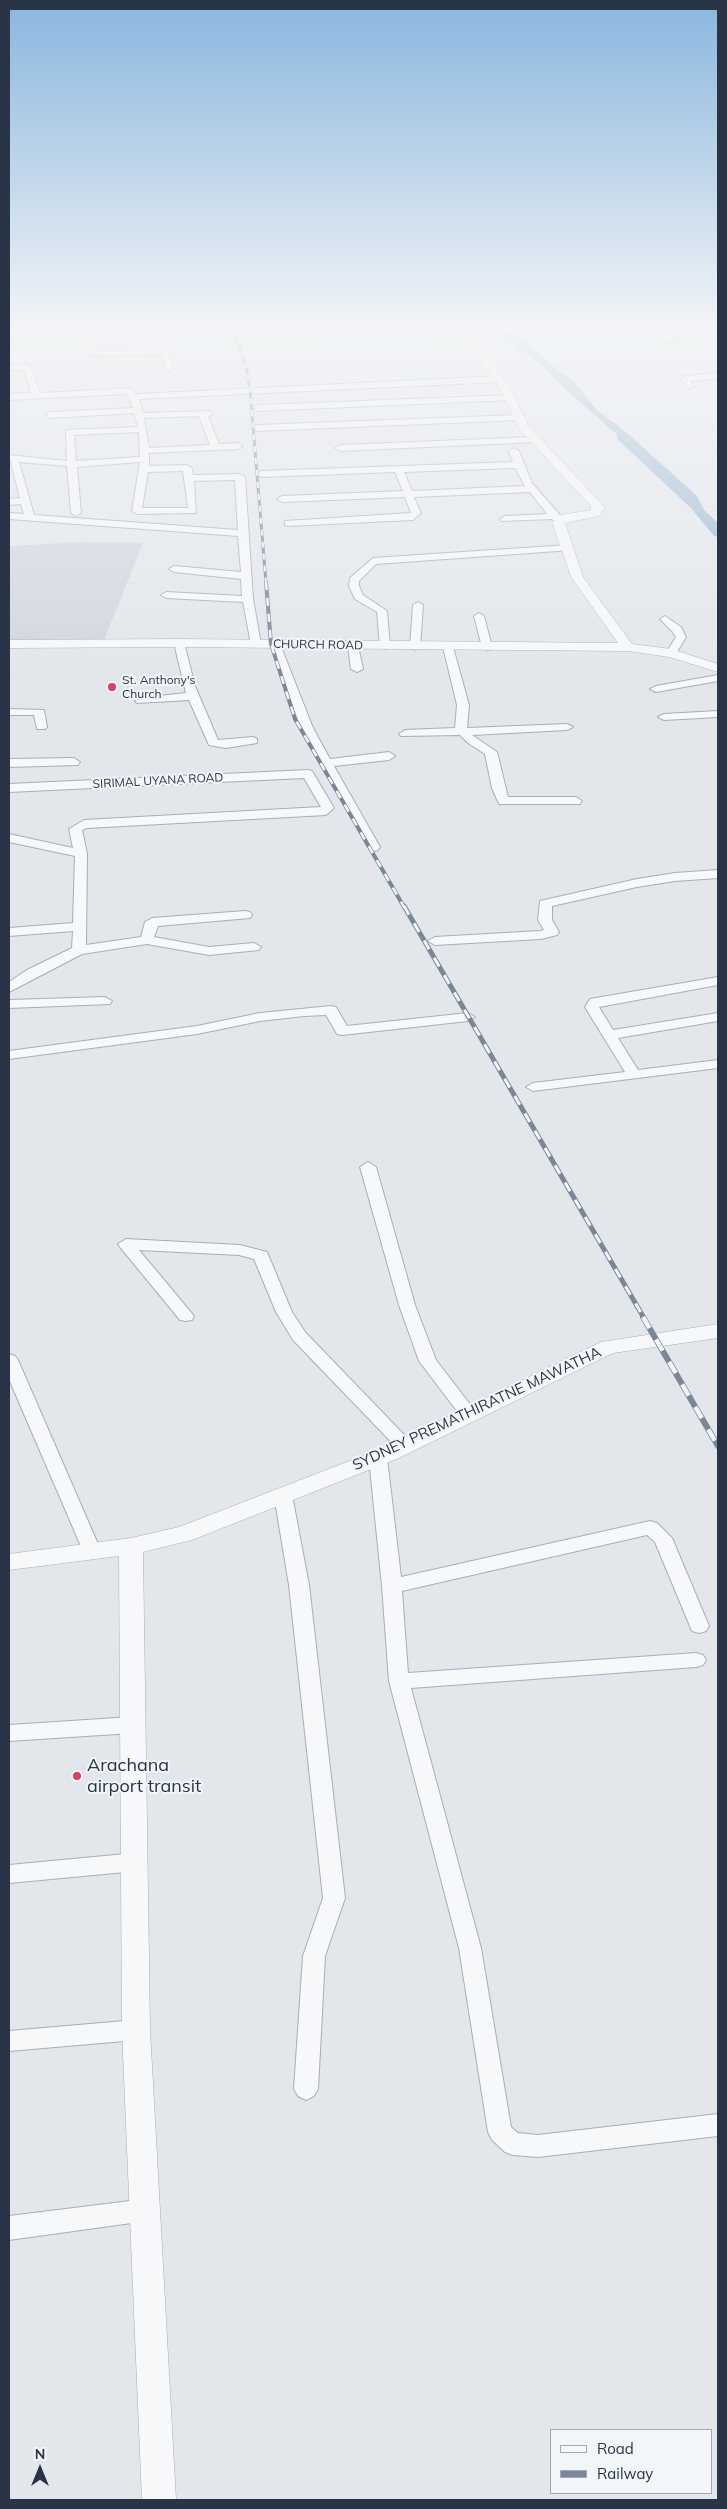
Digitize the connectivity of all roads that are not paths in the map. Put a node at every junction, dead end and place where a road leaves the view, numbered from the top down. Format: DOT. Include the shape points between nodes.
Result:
graph roads {
  1 [pos="71,446"];
  2 [pos="144,446"];
  3 [pos="236,446"];
  4 [pos="386,446"];
  5 [pos="540,446"];
  6 [pos="215,447"];
  7 [pos="340,448"];
  8 [pos="514,451"];
  9 [pos="11,458"];
  10 [pos="144,460"];
  11 [pos="74,464"];
  12 [pos="518,465"];
  13 [pos="215,468"];
  14 [pos="399,470"];
  15 [pos="188,473"];
  16 [pos="261,474"];
  17 [pos="532,489"];
  18 [pos="408,494"];
  19 [pos="26,501"];
  20 [pos="9,502"];
  21 [pos="282,503"];
  22 [pos="76,513"];
  23 [pos="9,516"];
  24 [pos="30,517"];
  25 [pos="557,518"];
  26 [pos="505,519"];
  27 [pos="243,533"];
  28 [pos="568,548"];
  29 [pos="373,561"];
  30 [pos="174,569"];
  31 [pos="247,576"];
  32 [pos="166,595"];
  33 [pos="359,597"];
  34 [pos="248,599"];
  35 [pos="418,605"];
  36 [pos="479,616"];
  37 [pos="666,619"];
  38 [pos="179,643"];
  39 [pos="9,644"];
  40 [pos="256,644"];
  41 [pos="275,644"];
  42 [pos="353,646"];
  43 [pos="385,646"];
  44 [pos="415,647"];
  45 [pos="486,647"];
  46 [pos="628,647"];
  47 [pos="448,648"];
  48 [pos="671,654"];
  49 [pos="718,668"];
  50 [pos="357,669"];
  51 [pos="718,678"];
  52 [pos="656,689"];
  53 [pos="194,696"];
  54 [pos="141,701"];
  55 [pos="9,712"];
  56 [pos="718,714"];
  57 [pos="664,717"];
  58 [pos="41,727"];
  59 [pos="567,727"];
  60 [pos="461,730"];
  61 [pos="405,734"];
  62 [pos="253,741"];
  63 [pos="389,756"];
  64 [pos="9,762"];
  65 [pos="74,762"];
  66 [pos="325,762"];
  67 [pos="308,774"];
  68 [pos="9,788"];
  69 [pos="576,801"];
  70 [pos="9,838"];
  71 [pos="374,847"];
  72 [pos="81,854"];
  73 [pos="718,874"];
  74 [pos="245,915"];
  75 [pos="78,927"];
  76 [pos="9,932"];
  77 [pos="147,940"];
  78 [pos="435,941"];
  79 [pos="254,947"];
  80 [pos="79,950"];
  81 [pos="718,981"];
  82 [pos="9,988"];
  83 [pos="106,1001"];
  84 [pos="9,1004"];
  85 [pos="468,1017"];
  86 [pos="718,1017"];
  87 [pos="609,1035"];
  88 [pos="9,1055"];
  89 [pos="718,1064"];
  90 [pos="634,1075"];
  91 [pos="533,1087"];
  92 [pos="368,1167"];
  93 [pos="186,1316"];
  94 [pos="718,1331"];
  95 [pos="9,1360"];
  96 [pos="469,1415"];
  97 [pos="405,1446"];
  98 [pos="378,1458"];
  99 [pos="283,1495"];
  100 [pos="131,1546"];
  101 [pos="92,1551"];
  102 [pos="9,1562"];
  103 [pos="392,1586"];
  104 [pos="699,1626"];
  105 [pos="696,1660"];
  106 [pos="398,1681"];
  107 [pos="132,1725"];
  108 [pos="9,1732"];
  109 [pos="136,1862"];
  110 [pos="9,1874"];
  111 [pos="136,2030"];
  112 [pos="9,2041"];
  113 [pos="306,2089"];
  114 [pos="718,2125"];
  115 [pos="146,2210"];
  116 [pos="9,2228"];
  117 [pos="158,2500"];
  1 -- 11 [label="street"];
  2 -- 10 [label="street"];
  3 -- 6 [label="street"];
  4 -- 7 [label="street"];
  5 -- 25 [label="street" via="598,508 595,513"];
  6 -- 10 [label="street"];
  8 -- 12 [label="street"];
  9 -- 11 [label="street"];
  9 -- 19 [label="street"];
  10 -- 11 [label="street"];
  10 -- 15 [label="street"];
  10 -- 15 [label="street" via="137,512 193,511"];
  11 -- 22 [label="street"];
  12 -- 14 [label="street"];
  12 -- 17 [label="street"];
  13 -- 15 [label="street"];
  14 -- 18 [label="street"];
  14 -- 21 [label="street"];
  15 -- 27 [label="street" via="240,477"];
  16 -- 21 [label="street"];
  17 -- 18 [label="street"];
  17 -- 25 [label="street"];
  18 -- 21 [label="street"];
  18 -- 21 [label="street" via="416,513 413,517"];
  19 -- 20 [label="street"];
  19 -- 24 [label="street"];
  23 -- 24 [label="street"];
  24 -- 27 [label="street"];
  25 -- 26 [label="street"];
  25 -- 28 [label="street"];
  27 -- 31 [label="street"];
  28 -- 29 [label="street"];
  28 -- 46 [label="street" via="577,578"];
  29 -- 33 [label="street" via="354,580"];
  30 -- 31 [label="street"];
  31 -- 34 [label="street"];
  32 -- 34 [label="street"];
  33 -- 43 [label="street" via="382,611"];
  34 -- 40 [label="street"];
  35 -- 44 [label="street"];
  36 -- 45 [label="street"];
  37 -- 48 [label="street" via="681,637"];
  38 -- 39 [label="street, CHURCH ROAD"];
  38 -- 40 [label="street, CHURCH ROAD"];
  38 -- 53 [label="street"];
  40 -- 41 [label="street, CHURCH ROAD"];
  41 -- 42 [label="street, CHURCH ROAD"];
  41 -- 66 [label="street" via="307,728"];
  42 -- 43 [label="street, CHURCH ROAD"];
  42 -- 50 [label="street"];
  43 -- 44 [label="street, CHURCH ROAD"];
  44 -- 47 [label="street, CHURCH ROAD"];
  45 -- 46 [label="street, CHURCH ROAD"];
  45 -- 47 [label="street, CHURCH ROAD"];
  46 -- 48 [label="street, CHURCH ROAD"];
  47 -- 60 [label="street" via="461,694"];
  48 -- 49 [label="street, CHURCH ROAD"];
  51 -- 52 [label="street"];
  53 -- 54 [label="street"];
  53 -- 62 [label="street" via="214,743"];
  55 -- 58 [label="street" via="40,712"];
  56 -- 57 [label="street"];
  59 -- 60 [label="street"];
  60 -- 61 [label="street"];
  60 -- 69 [label="street" via="491,752 503,802"];
  63 -- 66 [label="street"];
  64 -- 65 [label="street"];
  66 -- 71 [label="street"];
  67 -- 68 [label="street, SIRIMAL UYANA ROAD"];
  67 -- 72 [label="street" via="327,803 328,810 84,824 75,829"];
  70 -- 72 [label="street"];
  72 -- 75 [label="street"];
  73 -- 78 [label="street" via="637,883 545,904 545,920 552,932 546,934"];
  74 -- 77 [label="street" via="152,922"];
  75 -- 76 [label="street"];
  75 -- 80 [label="street"];
  77 -- 79 [label="street" via="209,951"];
  77 -- 80 [label="street"];
  80 -- 82 [label="street"];
  81 -- 87 [label="street" via="594,1002 592,1006"];
  83 -- 84 [label="street"];
  85 -- 88 [label="street" via="342,1031 331,1010 304,1012"];
  86 -- 87 [label="street"];
  87 -- 90 [label="street"];
  89 -- 90 [label="street"];
  90 -- 91 [label="street"];
  92 -- 96 [label="street" via="407,1305 428,1360"];
  93 -- 97 [label="street" via="126,1244 240,1250 261,1256 284,1312 299,1336"];
  94 -- 96 [label="street, SYDNEY PREMATHIRATNE MAWATHA" via="608,1347"];
  95 -- 101 [label="street"];
  96 -- 97 [label="street, SYDNEY PREMATHIRATNE MAWATHA"];
  97 -- 98 [label="street, SYDNEY PREMATHIRATNE MAWATHA"];
  98 -- 99 [label="street, SYDNEY PREMATHIRATNE MAWATHA"];
  98 -- 103 [label="street"];
  99 -- 100 [label="street, SYDNEY PREMATHIRATNE MAWATHA" via="184,1534"];
  99 -- 113 [label="street" via="299,1585 334,1898 314,1956"];
  100 -- 101 [label="street, SYDNEY PREMATHIRATNE MAWATHA"];
  100 -- 107 [label="street"];
  101 -- 102 [label="street, SYDNEY PREMATHIRATNE MAWATHA"];
  103 -- 104 [label="street" via="650,1528 663,1538"];
  103 -- 106 [label="street"];
  105 -- 106 [label="street"];
  106 -- 114 [label="street" via="470,1948 500,2132 513,2144 538,2146"];
  107 -- 108 [label="street"];
  107 -- 109 [label="street"];
  109 -- 110 [label="street"];
  109 -- 111 [label="street"];
  111 -- 112 [label="street"];
  111 -- 115 [label="street"];
  115 -- 116 [label="street"];
  115 -- 117 [label="street"];
}
